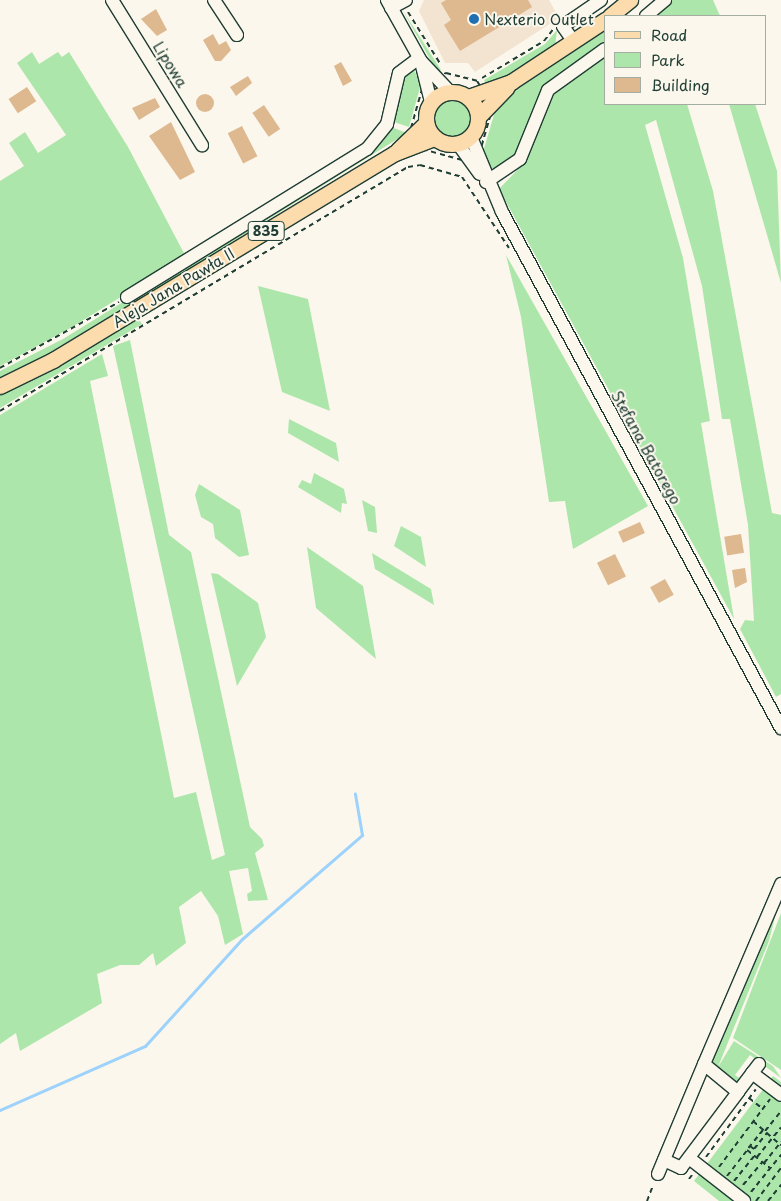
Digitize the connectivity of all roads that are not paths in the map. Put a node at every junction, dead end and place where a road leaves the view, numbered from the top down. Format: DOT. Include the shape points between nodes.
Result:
graph roads {
  1 [pos="112,0"];
  2 [pos="214,0"];
  3 [pos="601,0"];
  4 [pos="630,0"];
  5 [pos="665,0"];
  6 [pos="396,3"];
  7 [pos="611,15"];
  8 [pos="647,15"];
  9 [pos="604,21"];
  10 [pos="237,35"];
  11 [pos="574,42"];
  12 [pos="604,50"];
  13 [pos="420,59"];
  14 [pos="512,82"];
  15 [pos="450,92"];
  16 [pos="468,97"];
  17 [pos="430,103"];
  18 [pos="478,116"];
  19 [pos="426,123"];
  20 [pos="434,138"];
  21 [pos="464,140"];
  22 [pos="202,145"];
  23 [pos="395,153"];
  24 [pos="486,182"];
  25 [pos="127,297"];
  26 [pos="0,386"];
  27 [pos="781,728"];
  28 [pos="781,884"];
  29 [pos="704,1064"];
  30 [pos="742,1093"];
  31 [pos="778,1093"];
  32 [pos="689,1158"];
  33 [pos="664,1160"];
  34 [pos="658,1174"];
  35 [pos="735,1194"];
  1 -- 22 [label="street, Lipowa"];
  2 -- 10 [label="street"];
  3 -- 11 [label="street" via="563,26"];
  4 -- 7 [label="main road"];
  5 -- 8 [label="street"];
  6 -- 13 [label="street"];
  9 -- 11 [label="main road"];
  11 -- 14 [label="main road"];
  12 -- 24 [label="street" via="548,90 520,159"];
  13 -- 15 [label="street"];
  13 -- 17 [label="street"];
  13 -- 25 [label="street" via="399,74 386,126 367,148"];
  14 -- 16 [label="main road"];
  14 -- 18 [label="main road"];
  15 -- 16 [label="main road"];
  15 -- 17 [label="main road"];
  16 -- 18 [label="main road"];
  17 -- 19 [label="main road"];
  18 -- 21 [label="main road"];
  19 -- 20 [label="main road"];
  19 -- 23 [label="main road, Aleja Jana Pawła II / 835"];
  20 -- 21 [label="main road"];
  20 -- 23 [label="main road, Aleja Jana Pawła II / 835"];
  21 -- 24 [label="street, Stefana Batorego"];
  23 -- 26 [label="main road, Aleja Jana Pawła II / 835" via="53,360"];
  24 -- 27 [label="street, Stefana Batorego"];
  28 -- 29 [label="street"];
  29 -- 30 [label="street"];
  29 -- 33 [label="street"];
  30 -- 31 [label="street" via="758,1073"];
  30 -- 32 [label="street"];
  32 -- 33 [label="street" via="681,1168"];
  32 -- 35 [label="street"];
  33 -- 34 [label="street"];
}
